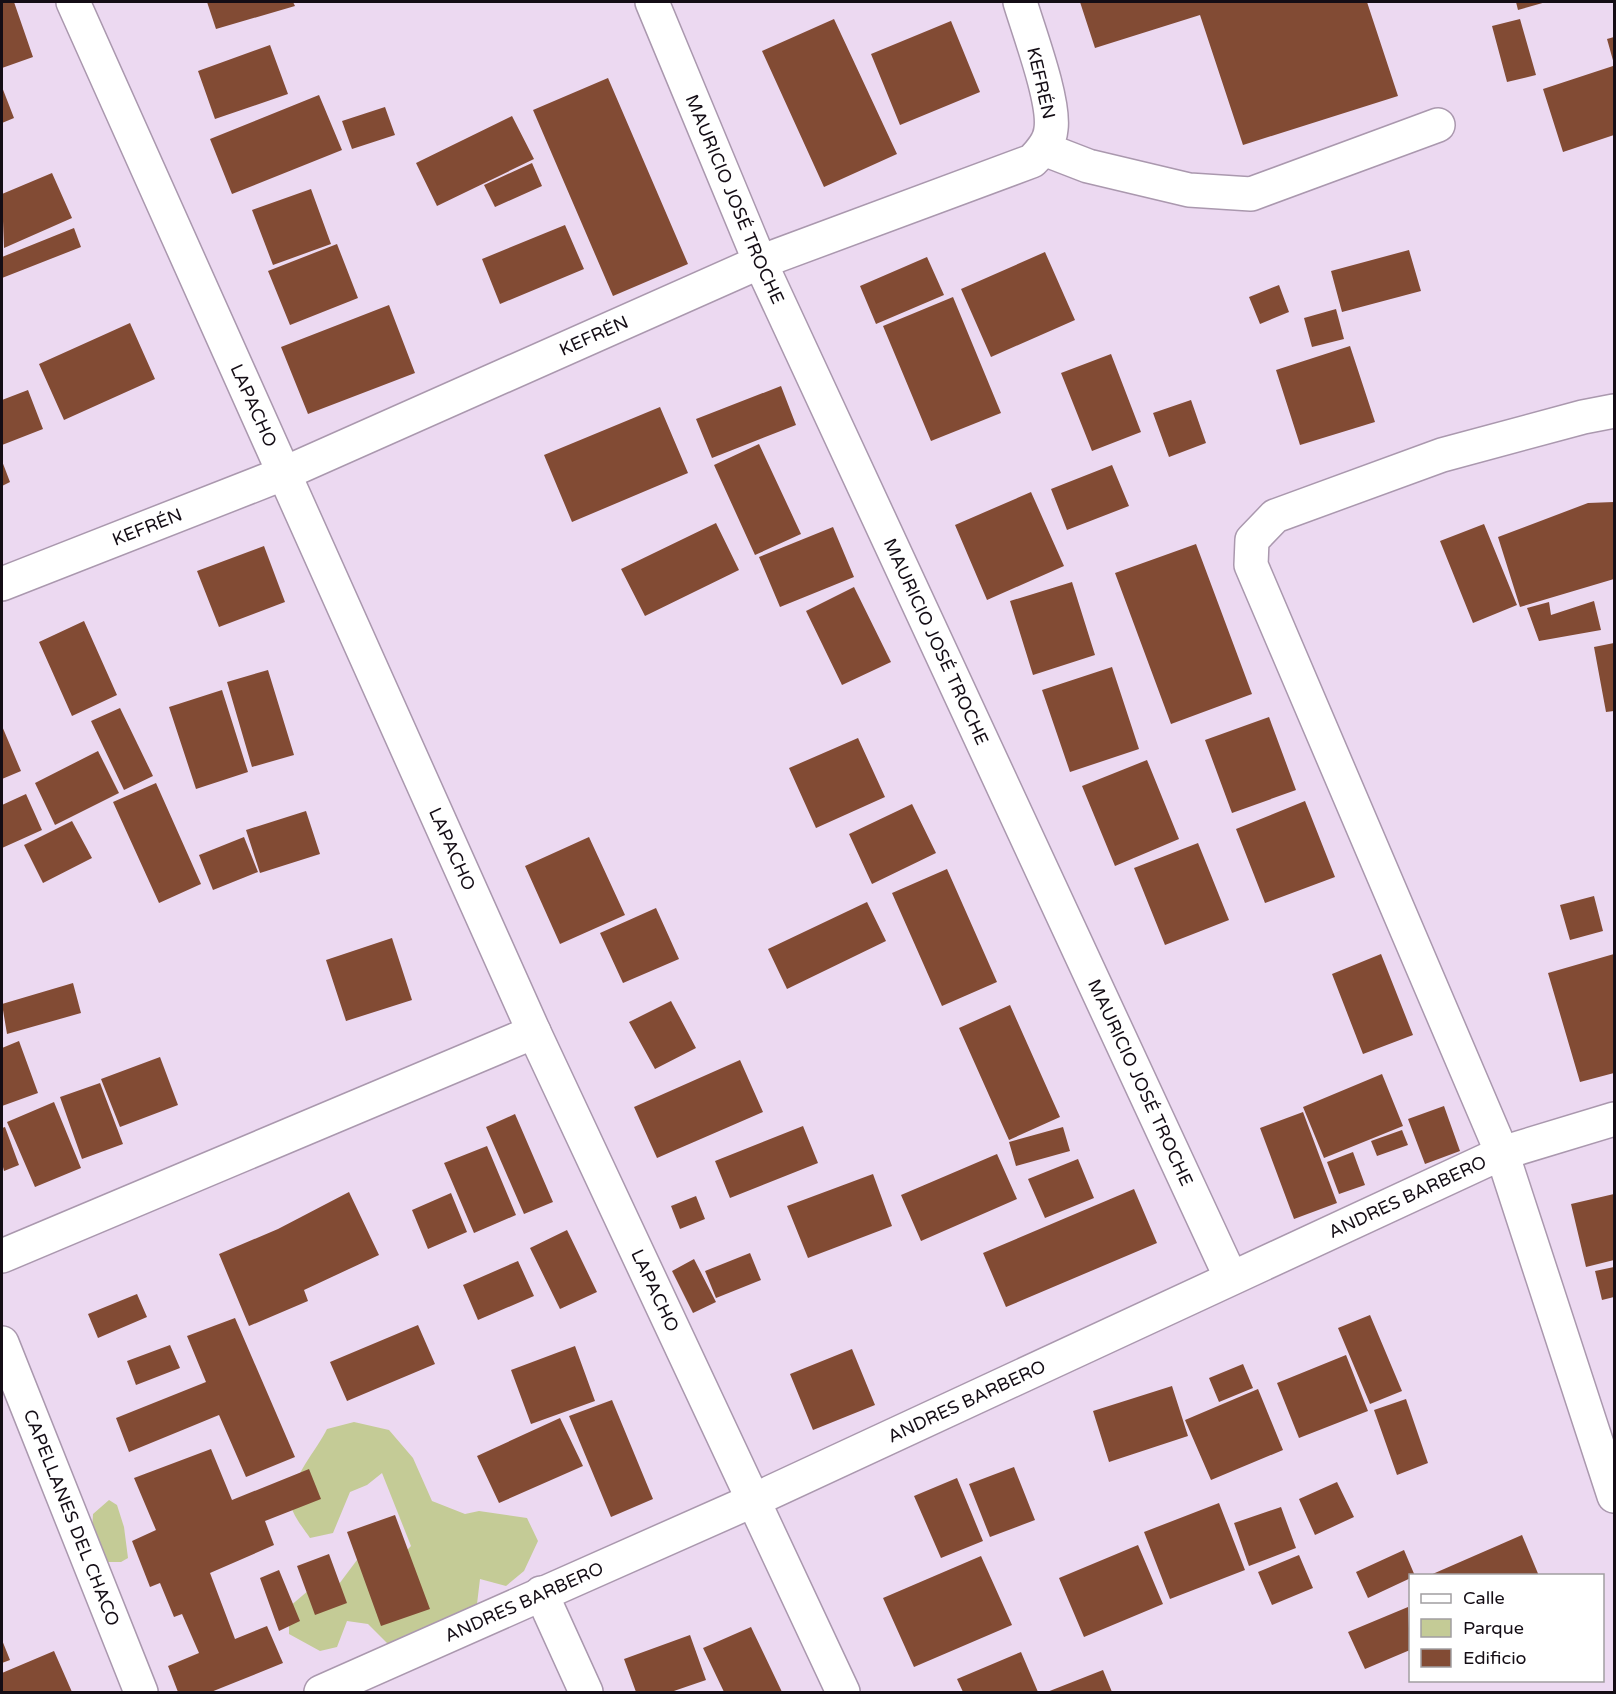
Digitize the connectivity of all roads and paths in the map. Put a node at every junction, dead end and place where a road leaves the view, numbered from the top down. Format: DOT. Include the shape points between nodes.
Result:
graph roads {
  1 [pos="73,2"];
  2 [pos="652,2"];
  3 [pos="1020,2"];
  4 [pos="1438,125"];
  5 [pos="1044,149"];
  6 [pos="760,262"];
  7 [pos="1614,411"];
  8 [pos="285,473"];
  9 [pos="2,584"];
  10 [pos="534,1032"];
  11 [pos="1614,1119"];
  12 [pos="1502,1153"];
  13 [pos="2,1256"];
  14 [pos="1231,1278"];
  15 [pos="2,1343"];
  16 [pos="1614,1496"];
  17 [pos="754,1500"];
  18 [pos="541,1593"];
  19 [pos="141,1692"];
  20 [pos="321,1692"];
  21 [pos="586,1692"];
  22 [pos="843,1692"];
  1 -- 8 [label="street, LAPACHO"];
  2 -- 6 [label="street, MAURICIO JOSÉ TROCHE"];
  3 -- 5 [label="street, KEFRÉN" via="1049,102 1052,130"];
  4 -- 5 [label="street" via="1251,194 1189,190 1088,166"];
  5 -- 6 [label="street, KEFRÉN" via="1032,160"];
  6 -- 8 [label="street, KEFRÉN"];
  6 -- 14 [label="street, MAURICIO JOSÉ TROCHE"];
  7 -- 12 [label="street" via="1442,455 1275,516 1252,540 1251,566"];
  8 -- 9 [label="street, KEFRÉN"];
  8 -- 10 [label="street, LAPACHO"];
  10 -- 13 [label="street"];
  10 -- 17 [label="street, LAPACHO"];
  11 -- 12 [label="street, ANDRES BARBERO"];
  12 -- 14 [label="street, ANDRES BARBERO"];
  12 -- 16 [label="street"];
  14 -- 17 [label="street, ANDRES BARBERO"];
  15 -- 19 [label="street, CAPELLANES DEL CHACO"];
  17 -- 18 [label="street, ANDRES BARBERO"];
  17 -- 22 [label="street, LAPACHO"];
  18 -- 20 [label="street, ANDRES BARBERO"];
  18 -- 21 [label="street"];
}
